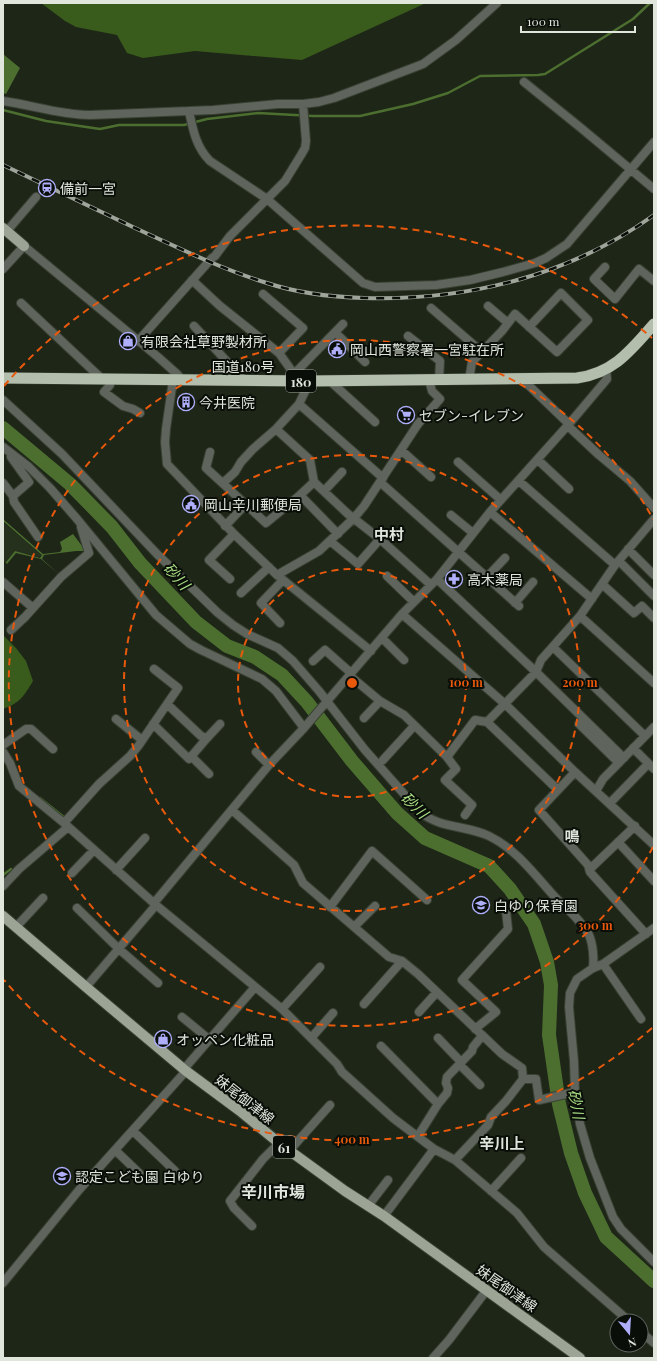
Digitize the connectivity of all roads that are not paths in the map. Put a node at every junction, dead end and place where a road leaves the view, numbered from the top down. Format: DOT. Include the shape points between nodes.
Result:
graph roads {
  1 [pos="496,3"];
  2 [pos="524,82"];
  3 [pos="3,101"];
  4 [pos="304,104"];
  5 [pos="188,111"];
  6 [pos="654,142"];
  7 [pos="631,170"];
  8 [pos="654,189"];
  9 [pos="36,197"];
  10 [pos="267,199"];
  11 [pos="5,230"];
  12 [pos="24,246"];
  13 [pos="605,267"];
  14 [pos="3,269"];
  15 [pos="192,280"];
  16 [pos="654,281"];
  17 [pos="263,294"];
  18 [pos="21,303"];
  19 [pos="488,306"];
  20 [pos="431,308"];
  21 [pos="508,323"];
  22 [pos="343,324"];
  23 [pos="654,324"];
  24 [pos="194,326"];
  25 [pos="530,327"];
  26 [pos="335,332"];
  27 [pos="408,336"];
  28 [pos="139,340"];
  29 [pos="482,352"];
  30 [pos="279,353"];
  31 [pos="365,362"];
  32 [pos="606,370"];
  33 [pos="294,377"];
  34 [pos="3,378"];
  35 [pos="106,379"];
  36 [pos="522,379"];
  37 [pos="177,380"];
  38 [pos="434,380"];
  39 [pos="469,380"];
  40 [pos="245,381"];
  41 [pos="310,381"];
  42 [pos="330,381"];
  43 [pos="3,400"];
  44 [pos="299,404"];
  45 [pos="140,413"];
  46 [pos="376,422"];
  47 [pos="569,425"];
  48 [pos="276,429"];
  49 [pos="5,448"];
  50 [pos="401,450"];
  51 [pos="210,452"];
  52 [pos="538,460"];
  53 [pos="458,462"];
  54 [pos="342,472"];
  55 [pos="431,477"];
  56 [pos="381,480"];
  57 [pos="519,481"];
  58 [pos="314,482"];
  59 [pos="3,483"];
  60 [pos="223,483"];
  61 [pos="569,488"];
  62 [pos="324,491"];
  63 [pos="300,495"];
  64 [pos="13,496"];
  65 [pos="500,500"];
  66 [pos="246,504"];
  67 [pos="654,508"];
  68 [pos="490,512"];
  69 [pos="451,515"];
  70 [pos="354,518"];
  71 [pos="654,519"];
  72 [pos="80,522"];
  73 [pos="225,526"];
  74 [pos="473,533"];
  75 [pos="234,534"];
  76 [pos="338,534"];
  77 [pos="38,537"];
  78 [pos="380,539"];
  79 [pos="330,541"];
  80 [pos="628,549"];
  81 [pos="458,553"];
  82 [pos="505,558"];
  83 [pos="617,563"];
  84 [pos="269,567"];
  85 [pos="654,574"];
  86 [pos="387,576"];
  87 [pos="280,577"];
  88 [pos="486,578"];
  89 [pos="230,579"];
  90 [pos="3,582"];
  91 [pos="434,582"];
  92 [pos="533,582"];
  93 [pos="602,584"];
  94 [pos="241,593"];
  95 [pos="654,596"];
  96 [pos="592,599"];
  97 [pos="414,602"];
  98 [pos="33,608"];
  99 [pos="402,614"];
  100 [pos="580,616"];
  101 [pos="654,618"];
  102 [pos="280,623"];
  103 [pos="11,630"];
  104 [pos="382,638"];
  105 [pos="553,647"];
  106 [pos="371,651"];
  107 [pos="404,660"];
  108 [pos="313,661"];
  109 [pos="154,669"];
  110 [pos="536,672"];
  111 [pos="350,674"];
  112 [pos="654,683"];
  113 [pos="380,701"];
  114 [pos="325,702"];
  115 [pos="167,704"];
  116 [pos="505,704"];
  117 [pos="364,718"];
  118 [pos="116,719"];
  119 [pos="487,722"];
  120 [pos="153,724"];
  121 [pos="220,724"];
  122 [pos="579,724"];
  123 [pos="305,726"];
  124 [pos="414,726"];
  125 [pos="654,727"];
  126 [pos="645,736"];
  127 [pos="207,738"];
  128 [pos="142,740"];
  129 [pos="3,745"];
  130 [pos="632,748"];
  131 [pos="53,749"];
  132 [pos="256,752"];
  133 [pos="191,756"];
  134 [pos="4,757"];
  135 [pos="447,757"];
  136 [pos="383,760"];
  137 [pos="621,760"];
  138 [pos="269,765"];
  139 [pos="651,767"];
  140 [pos="575,772"];
  141 [pos="209,774"];
  142 [pos="558,790"];
  143 [pos="596,791"];
  144 [pos="610,803"];
  145 [pos="232,810"];
  146 [pos="466,816"];
  147 [pos="66,825"];
  148 [pos="635,826"];
  149 [pos="145,838"];
  150 [pos="618,842"];
  151 [pos="654,845"];
  152 [pos="94,850"];
  153 [pos="590,869"];
  154 [pos="116,870"];
  155 [pos="72,873"];
  156 [pos="654,881"];
  157 [pos="3,886"];
  158 [pos="43,898"];
  159 [pos="427,900"];
  160 [pos="155,904"];
  161 [pos="375,906"];
  162 [pos="330,907"];
  163 [pos="78,908"];
  164 [pos="506,911"];
  165 [pos="3,916"];
  166 [pos="16,927"];
  167 [pos="354,927"];
  168 [pos="654,928"];
  169 [pos="646,934"];
  170 [pos="119,949"];
  171 [pos="402,961"];
  172 [pos="603,964"];
  173 [pos="320,967"];
  174 [pos="593,968"];
  175 [pos="158,983"];
  176 [pos="86,987"];
  177 [pos="255,987"];
  178 [pos="437,992"];
  179 [pos="364,1004"];
  180 [pos="282,1009"];
  181 [pos="419,1012"];
  182 [pos="333,1013"];
  183 [pos="182,1017"];
  184 [pos="641,1019"];
  185 [pos="475,1029"];
  186 [pos="482,1036"];
  187 [pos="312,1037"];
  188 [pos="438,1038"];
  189 [pos="210,1040"];
  190 [pos="381,1046"];
  191 [pos="460,1063"];
  192 [pos="185,1070"];
  193 [pos="523,1079"];
  194 [pos="480,1085"];
  195 [pos="575,1092"];
  196 [pos="438,1104"];
  197 [pos="330,1105"];
  198 [pos="133,1130"];
  199 [pos="418,1136"];
  200 [pos="279,1143"];
  201 [pos="434,1149"];
  202 [pos="115,1150"];
  203 [pos="289,1151"];
  204 [pos="521,1158"];
  205 [pos="455,1160"];
  206 [pos="175,1171"];
  207 [pos="139,1173"];
  208 [pos="388,1180"];
  209 [pos="491,1191"];
  210 [pos="368,1206"];
  211 [pos="384,1216"];
  212 [pos="252,1226"];
  213 [pos="654,1262"];
  214 [pos="3,1283"];
  215 [pos="486,1291"];
  216 [pos="620,1313"];
  217 [pos="433,1358"];
  218 [pos="580,1358"];
  1 -- 4 [label="street" via="456,40 423,64 334,98"];
  2 -- 7 [label="street"];
  3 -- 5 [label="street" via="74,115"];
  4 -- 5 [label="street" via="270,104"];
  4 -- 10 [label="street" via="305,148 285,181"];
  5 -- 10 [label="street" via="202,153"];
  6 -- 7 [label="street"];
  7 -- 8 [label="street"];
  7 -- 10 [label="street" via="558,251 519,268 436,285 375,287 363,283"];
  9 -- 11 [label="street"];
  10 -- 15 [label="street" via="230,236"];
  11 -- 12 [label="main road"];
  12 -- 14 [label="street"];
  12 -- 28 [label="street"];
  13 -- 16 [label="street" via="594,279 616,299 639,269"];
  15 -- 28 [label="street"];
  15 -- 30 [label="street"];
  17 -- 30 [label="street" via="303,328"];
  18 -- 35 [label="street"];
  19 -- 21 [label="street"];
  20 -- 29 [label="street"];
  21 -- 25 [label="street" via="515,314"];
  21 -- 29 [label="street"];
  22 -- 26 [label="street"];
  23 -- 32 [label="highway, 国道180号 / 180" via="623,358"];
  24 -- 40 [label="street"];
  25 -- 25 [label="street" via="557,352 588,320 561,293"];
  26 -- 31 [label="street"];
  26 -- 33 [label="street"];
  27 -- 38 [label="street" via="440,361"];
  28 -- 37 [label="street" via="177,374"];
  29 -- 39 [label="street" via="472,362"];
  30 -- 33 [label="street"];
  32 -- 36 [label="highway, 国道180号 / 180" via="587,377"];
  32 -- 47 [label="street" via="607,379"];
  33 -- 40 [label="highway, 国道180号 / 180"];
  33 -- 41 [label="highway, 国道180号 / 180"];
  34 -- 35 [label="highway, 国道180号 / 180"];
  35 -- 37 [label="highway, 国道180号 / 180"];
  35 -- 45 [label="street" via="110,385 104,392 123,406"];
  36 -- 39 [label="highway, 国道180号 / 180"];
  36 -- 47 [label="street"];
  37 -- 40 [label="highway, 国道180号 / 180"];
  37 -- 73 [label="street" via="166,429 167,464"];
  38 -- 39 [label="highway, 国道180号 / 180"];
  38 -- 42 [label="highway, 国道180号 / 180"];
  38 -- 50 [label="street" via="432,391 440,399 418,424"];
  41 -- 42 [label="highway, 国道180号 / 180"];
  41 -- 44 [label="street"];
  42 -- 46 [label="street"];
  43 -- 114 [label="street" via="62,454 157,554 218,613 238,628 285,653"];
  44 -- 48 [label="street"];
  44 -- 56 [label="street"];
  47 -- 52 [label="street"];
  47 -- 67 [label="street" via="598,455 630,481"];
  48 -- 58 [label="street" via="310,460"];
  48 -- 60 [label="street" via="253,449 236,472"];
  49 -- 64 [label="street" via="29,482"];
  49 -- 72 [label="street" via="29,467"];
  50 -- 55 [label="street"];
  50 -- 56 [label="street"];
  51 -- 60 [label="street" via="206,468"];
  52 -- 57 [label="street"];
  52 -- 61 [label="street"];
  53 -- 65 [label="street"];
  54 -- 62 [label="street"];
  56 -- 70 [label="street"];
  56 -- 81 [label="street"];
  57 -- 65 [label="street"];
  57 -- 83 [label="street"];
  58 -- 62 [label="street"];
  58 -- 63 [label="street"];
  59 -- 64 [label="street"];
  60 -- 66 [label="street"];
  62 -- 70 [label="street"];
  63 -- 66 [label="street" via="266,523"];
  63 -- 76 [label="street"];
  64 -- 77 [label="street" via="14,502"];
  65 -- 68 [label="street"];
  66 -- 73 [label="street"];
  68 -- 74 [label="street"];
  68 -- 96 [label="street"];
  69 -- 74 [label="street"];
  70 -- 76 [label="street"];
  70 -- 78 [label="street"];
  71 -- 80 [label="street"];
  72 -- 98 [label="street" via="89,553 61,577"];
  72 -- 123 [label="street" via="156,615 190,644 262,679"];
  73 -- 75 [label="street"];
  74 -- 81 [label="street"];
  75 -- 84 [label="street"];
  75 -- 89 [label="street" via="209,560"];
  76 -- 79 [label="street"];
  78 -- 79 [label="street" via="358,564"];
  78 -- 91 [label="street"];
  79 -- 87 [label="street"];
  80 -- 83 [label="street"];
  80 -- 85 [label="street"];
  81 -- 88 [label="street"];
  81 -- 91 [label="street"];
  82 -- 88 [label="street"];
  83 -- 93 [label="street"];
  83 -- 95 [label="street"];
  84 -- 87 [label="street"];
  84 -- 94 [label="street"];
  86 -- 97 [label="street"];
  87 -- 102 [label="street" via="261,603"];
  87 -- 106 [label="street"];
  88 -- 92 [label="street" via="517,605"];
  90 -- 98 [label="street"];
  91 -- 97 [label="street"];
  91 -- 110 [label="street"];
  93 -- 96 [label="street"];
  93 -- 101 [label="street" via="634,613 642,606"];
  96 -- 100 [label="street"];
  97 -- 99 [label="street"];
  98 -- 103 [label="street"];
  99 -- 104 [label="street"];
  99 -- 116 [label="street"];
  100 -- 105 [label="street"];
  100 -- 112 [label="street"];
  104 -- 106 [label="street"];
  104 -- 107 [label="street"];
  105 -- 110 [label="street" via="541,660"];
  105 -- 126 [label="street"];
  106 -- 111 [label="street"];
  108 -- 111 [label="street" via="325,650"];
  109 -- 115 [label="street" via="178,688"];
  110 -- 116 [label="street"];
  110 -- 137 [label="street"];
  111 -- 113 [label="street"];
  111 -- 114 [label="street"];
  113 -- 117 [label="street"];
  113 -- 124 [label="street" via="404,715"];
  114 -- 123 [label="street"];
  114 -- 174 [label="street" via="394,784 427,817 442,824 488,835 519,857 589,935"];
  115 -- 120 [label="street"];
  115 -- 127 [label="street" via="201,736"];
  116 -- 119 [label="street"];
  116 -- 140 [label="street"];
  118 -- 128 [label="street"];
  119 -- 135 [label="street" via="475,720"];
  119 -- 142 [label="street"];
  120 -- 128 [label="street"];
  120 -- 133 [label="street" via="189,759"];
  121 -- 127 [label="street"];
  122 -- 137 [label="street"];
  123 -- 138 [label="street"];
  124 -- 135 [label="street"];
  124 -- 136 [label="street"];
  125 -- 126 [label="street"];
  126 -- 130 [label="street"];
  127 -- 133 [label="street"];
  128 -- 147 [label="street" via="130,756 99,784"];
  129 -- 131 [label="street" via="26,729 31,729"];
  130 -- 137 [label="street"];
  130 -- 139 [label="street"];
  132 -- 138 [label="street"];
  133 -- 141 [label="street"];
  134 -- 147 [label="street" via="19,786"];
  135 -- 146 [label="street" via="456,769 445,780 472,805"];
  137 -- 143 [label="street"];
  138 -- 145 [label="street"];
  139 -- 144 [label="street"];
  140 -- 142 [label="street"];
  140 -- 143 [label="street"];
  142 -- 153 [label="street" via="539,810"];
  143 -- 144 [label="street"];
  144 -- 148 [label="street"];
  145 -- 160 [label="street"];
  145 -- 162 [label="street" via="294,865 303,883"];
  147 -- 152 [label="street"];
  147 -- 157 [label="street"];
  148 -- 150 [label="street"];
  148 -- 151 [label="street"];
  149 -- 154 [label="street"];
  150 -- 153 [label="street"];
  150 -- 156 [label="street"];
  152 -- 154 [label="street"];
  152 -- 155 [label="street"];
  153 -- 169 [label="street"];
  154 -- 160 [label="street"];
  158 -- 166 [label="street"];
  159 -- 162 [label="street" via="372,851"];
  160 -- 170 [label="street"];
  160 -- 177 [label="street"];
  161 -- 167 [label="street"];
  162 -- 167 [label="street"];
  163 -- 170 [label="street"];
  164 -- 185 [label="street" via="508,929 462,980 496,1012"];
  165 -- 166 [label="main road, 妹尾御津線 / 61"];
  166 -- 176 [label="main road, 妹尾御津線 / 61"];
  167 -- 171 [label="street" via="389,956"];
  168 -- 169 [label="street"];
  169 -- 172 [label="street"];
  170 -- 175 [label="street"];
  170 -- 176 [label="street"];
  171 -- 178 [label="street"];
  171 -- 179 [label="street"];
  172 -- 174 [label="street"];
  172 -- 184 [label="street"];
  173 -- 180 [label="street"];
  174 -- 195 [label="street" via="576,979 570,993"];
  176 -- 192 [label="main road, 妹尾御津線 / 61"];
  177 -- 180 [label="street"];
  177 -- 189 [label="street"];
  178 -- 181 [label="street"];
  178 -- 185 [label="street"];
  180 -- 187 [label="street"];
  182 -- 187 [label="street"];
  183 -- 189 [label="street"];
  185 -- 186 [label="street"];
  186 -- 191 [label="street"];
  186 -- 193 [label="street" via="522,1068"];
  187 -- 199 [label="street" via="342,1072 393,1118"];
  188 -- 191 [label="street"];
  189 -- 192 [label="street"];
  190 -- 196 [label="street"];
  191 -- 194 [label="street"];
  191 -- 196 [label="street" via="447,1077 447,1093"];
  192 -- 198 [label="street"];
  192 -- 200 [label="main road, 妹尾御津線 / 61"];
  193 -- 195 [label="street" via="536,1079 539,1100"];
  193 -- 205 [label="street" via="488,1124"];
  195 -- 213 [label="street" via="580,1124 608,1206 620,1229"];
  196 -- 199 [label="street"];
  197 -- 203 [label="street"];
  198 -- 202 [label="street"];
  198 -- 206 [label="street"];
  199 -- 201 [label="street"];
  200 -- 203 [label="main road, 妹尾御津線 / 61"];
  200 -- 212 [label="street" via="230,1201"];
  201 -- 205 [label="street"];
  201 -- 211 [label="street"];
  202 -- 207 [label="street"];
  202 -- 214 [label="street"];
  203 -- 210 [label="main road, 妹尾御津線 / 61"];
  204 -- 209 [label="street"];
  205 -- 209 [label="street"];
  208 -- 210 [label="street"];
  209 -- 216 [label="street" via="516,1213 544,1247"];
  210 -- 211 [label="main road, 妹尾御津線 / 61"];
  211 -- 215 [label="main road, 妹尾御津線 / 61"];
  215 -- 217 [label="street"];
  215 -- 218 [label="main road, 妹尾御津線 / 61"];
}
